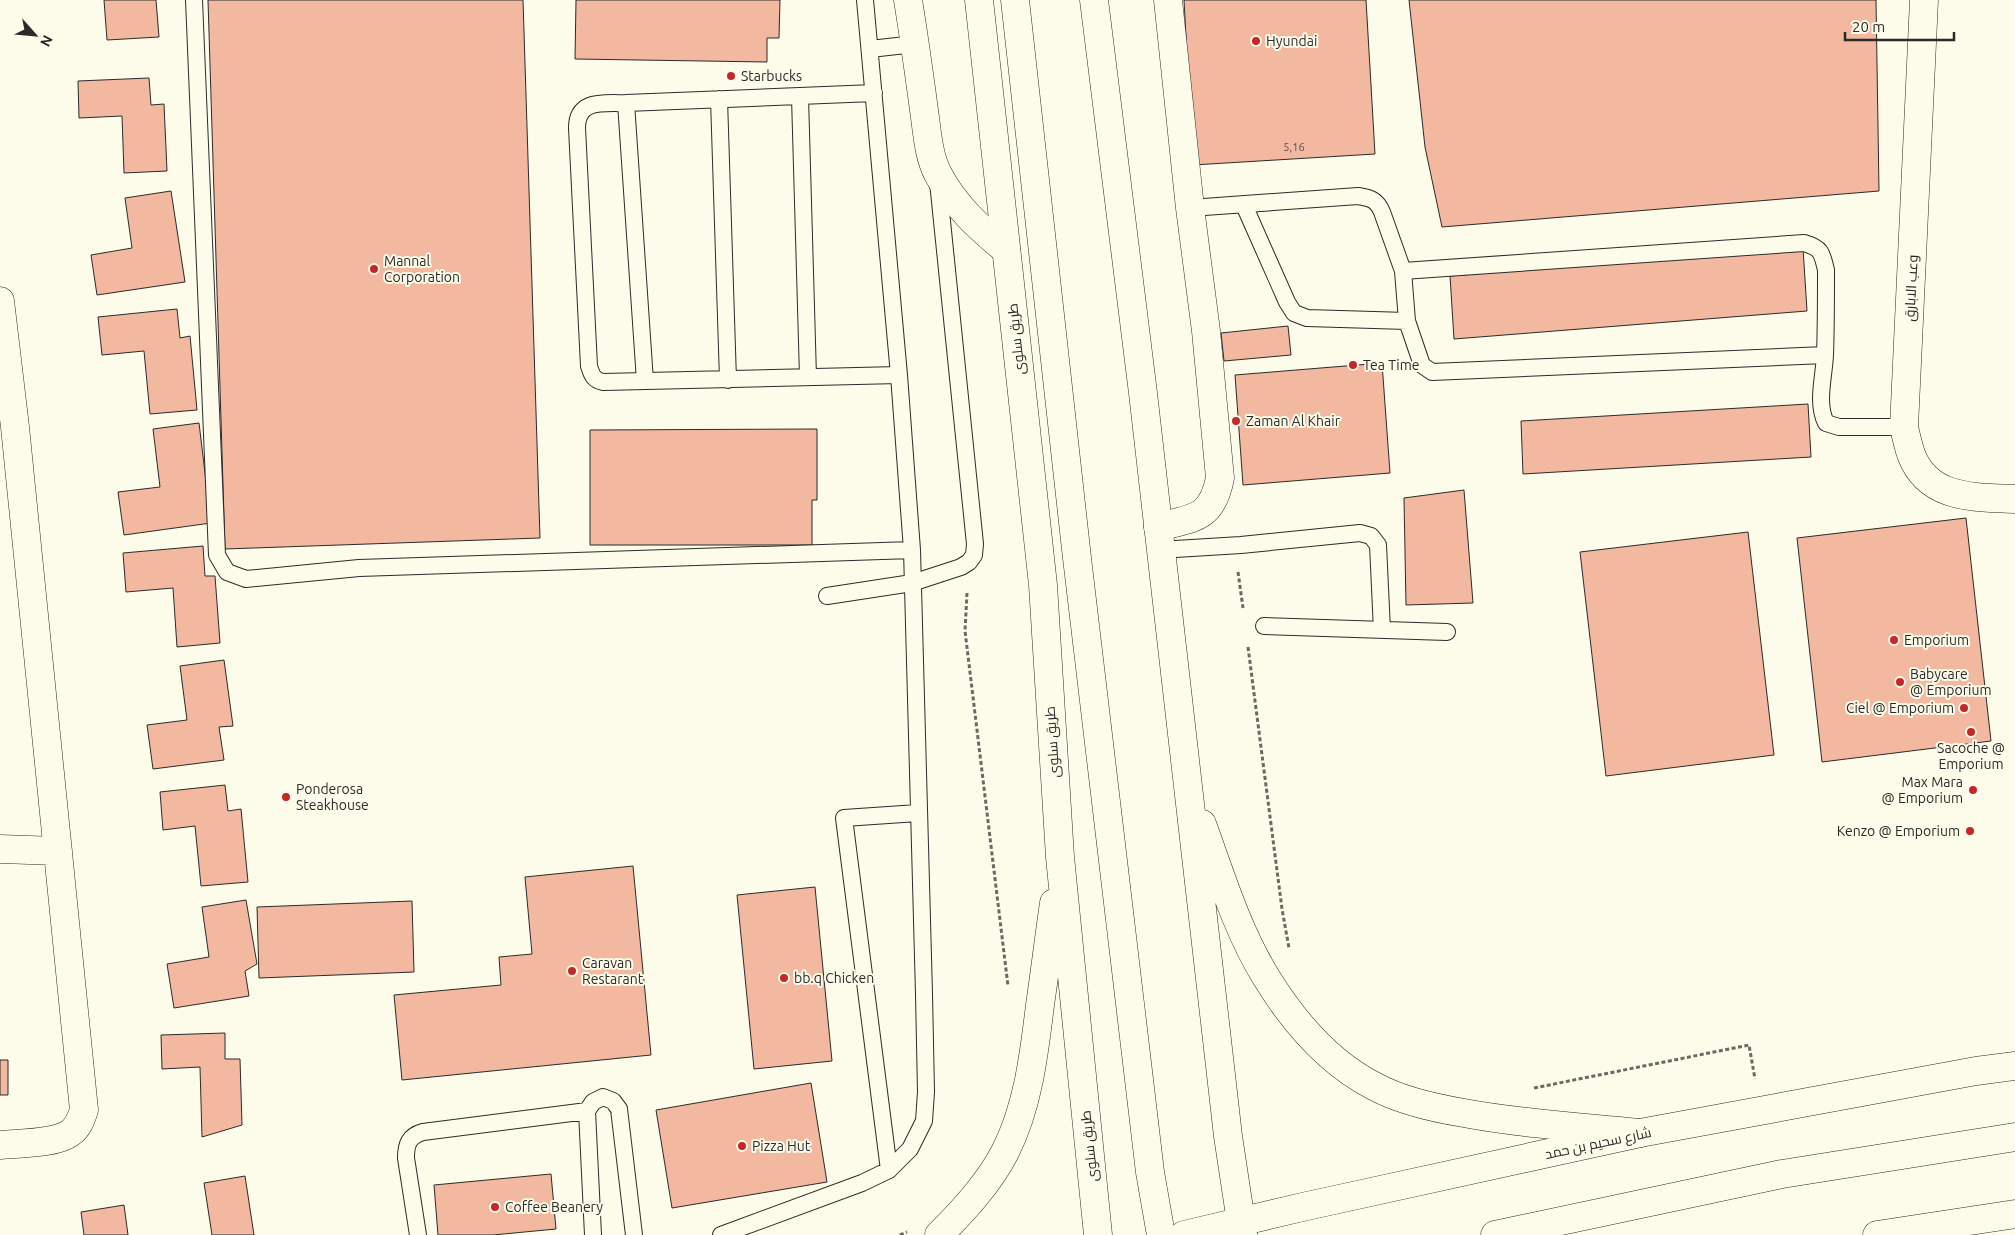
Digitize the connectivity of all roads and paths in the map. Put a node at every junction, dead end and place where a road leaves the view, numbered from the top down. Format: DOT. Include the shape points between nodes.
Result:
graph roads {
  1 [pos="194,0"];
  2 [pos="865,0"];
  3 [pos="908,0"];
  4 [pos="980,0"];
  5 [pos="1016,0"];
  6 [pos="1094,0"];
  7 [pos="1168,0"];
  8 [pos="1924,0"];
  9 [pos="915,44"];
  10 [pos="870,49"];
  11 [pos="874,93"];
  12 [pos="800,97"];
  13 [pos="719,99"];
  14 [pos="626,103"];
  15 [pos="936,172"];
  16 [pos="1244,205"];
  17 [pos="1190,208"];
  18 [pos="1006,250"];
  19 [pos="1403,271"];
  20 [pos="0,301"];
  21 [pos="1407,321"];
  22 [pos="1825,355"];
  23 [pos="899,375"];
  24 [pos="808,377"];
  25 [pos="728,380"];
  26 [pos="645,382"];
  27 [pos="7,427"];
  28 [pos="1904,427"];
  29 [pos="2015,499"];
  30 [pos="1159,538"];
  31 [pos="1234,546"];
  32 [pos="912,550"];
  33 [pos="969,562"];
  34 [pos="912,583"];
  35 [pos="827,596"];
  36 [pos="1243,614"];
  37 [pos="1264,626"];
  38 [pos="1382,630"];
  39 [pos="1447,632"];
  40 [pos="1247,644"];
  41 [pos="1186,783"];
  42 [pos="918,813"];
  43 [pos="0,848"];
  44 [pos="58,851"];
  45 [pos="1060,857"];
  46 [pos="1290,956"];
  47 [pos="1008,987"];
  48 [pos="2015,1066"];
  49 [pos="1527,1090"];
  50 [pos="587,1111"];
  51 [pos="1761,1112"];
  52 [pos="1640,1133"];
  53 [pos="2015,1137"];
  54 [pos="0,1145"];
  55 [pos="889,1170"];
  56 [pos="2015,1214"];
  57 [pos="909,1230"];
  58 [pos="1240,1230"];
  59 [pos="418,1235"];
  60 [pos="593,1235"];
  61 [pos="634,1235"];
  62 [pos="720,1235"];
  63 [pos="900,1235"];
  64 [pos="939,1235"];
  65 [pos="1098,1235"];
  66 [pos="1161,1235"];
  67 [pos="1184,1235"];
  68 [pos="1495,1235"];
  69 [pos="1878,1235"];
  1 -- 32 [label="lane" via="217,555 227,572 246,579 359,568"];
  2 -- 10 [label="lane"];
  3 -- 9 [label="main road"];
  4 -- 18 [label="main road, طريق سلوى"];
  5 -- 66 [label="main road" via="1077,558 1151,1180"];
  6 -- 30 [label="main road"];
  7 -- 17 [label="main road"];
  8 -- 28 [label="main road, وعب الابارق"];
  9 -- 10 [label="lane"];
  9 -- 15 [label="main road" via="928,140"];
  10 -- 11 [label="lane"];
  11 -- 12 [label="lane"];
  11 -- 23 [label="lane"];
  12 -- 13 [label="lane"];
  12 -- 24 [label="lane"];
  13 -- 14 [label="lane"];
  13 -- 25 [label="lane"];
  14 -- 26 [label="lane"];
  14 -- 26 [label="lane" via="584,107 577,120 589,366 592,376 603,382"];
  15 -- 18 [label="main road" via="968,217"];
  15 -- 33 [label="lane" via="975,544 974,555"];
  16 -- 17 [label="lane"];
  16 -- 19 [label="lane" via="1358,196 1374,199 1382,212"];
  16 -- 21 [label="lane" via="1294,313 1307,318"];
  17 -- 30 [label="main road" via="1220,478 1216,496 1208,509"];
  18 -- 45 [label="main road, طريق سلوى" via="1043,585"];
  19 -- 21 [label="lane"];
  19 -- 22 [label="lane" via="1804,243 1817,247 1826,270"];
  20 -- 27 [label="main road"];
  21 -- 22 [label="lane" via="1422,365 1432,372"];
  22 -- 28 [label="lane" via="1821,406 1826,423 1839,427"];
  23 -- 24 [label="lane"];
  23 -- 32 [label="lane"];
  24 -- 25 [label="lane"];
  25 -- 26 [label="lane"];
  27 -- 44 [label="main road"];
  28 -- 29 [label="main road, وعب الابارق" via="1912,455 1925,476 1942,490 1966,496"];
  30 -- 31 [label="lane"];
  30 -- 41 [label="main road"];
  31 -- 36 [label="path"];
  31 -- 38 [label="lane" via="1360,533 1371,536 1378,545"];
  32 -- 34 [label="lane"];
  33 -- 34 [label="lane"];
  33 -- 47 [label="path" via="965,631"];
  34 -- 35 [label="lane"];
  34 -- 42 [label="lane"];
  37 -- 38 [label="lane"];
  38 -- 39 [label="lane"];
  40 -- 46 [label="path"];
  41 -- 52 [label="main road" via="1236,917 1265,976 1300,1026 1336,1061 1374,1086 1421,1104 1495,1119"];
  41 -- 58 [label="main road"];
  42 -- 55 [label="lane" via="926,1092 924,1121 910,1149"];
  42 -- 55 [label="lane" via="844,818"];
  43 -- 44 [label="main road"];
  44 -- 54 [label="main road" via="84,1110 80,1123 60,1139"];
  45 -- 64 [label="main road" via="1036,1040 1020,1114 993,1171"];
  45 -- 65 [label="main road, طريق سلوى"];
  48 -- 51 [label="main road, شارع سحيم بن حمد"];
  49 -- 51 [label="path" via="1749,1045"];
  50 -- 59 [label="lane" via="423,1132 410,1138 406,1158"];
  50 -- 60 [label="lane"];
  50 -- 61 [label="lane" via="593,1102 603,1097 613,1101 619,1109"];
  51 -- 52 [label="main road, شارع سحيم بن حمد"];
  52 -- 58 [label="main road, شارع سحيم بن حمد"];
  53 -- 68 [label="main road" via="1782,1174"];
  55 -- 62 [label="lane"];
  56 -- 69 [label="main road"];
  57 -- 63 [label="path"];
  58 -- 67 [label="main road, شارع سحيم بن حمد"];
}
